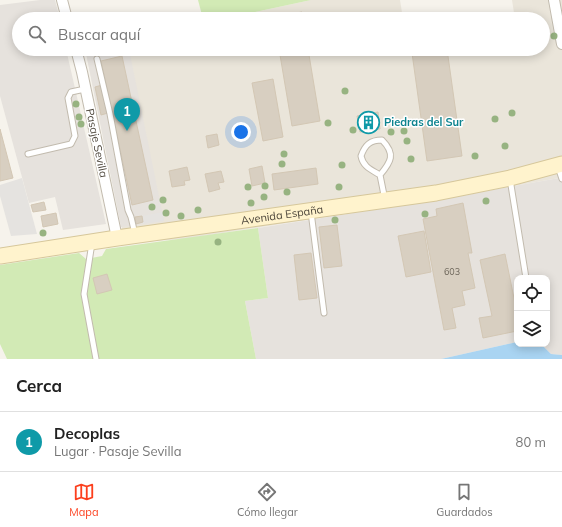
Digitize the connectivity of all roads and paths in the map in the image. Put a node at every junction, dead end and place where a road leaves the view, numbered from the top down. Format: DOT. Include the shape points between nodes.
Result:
graph roads {
  1 [pos="62,0"];
  2 [pos="554,0"];
  3 [pos="65,12"];
  4 [pos="562,44"];
  5 [pos="78,56"];
  6 [pos="97,59"];
  7 [pos="85,89"];
  8 [pos="28,154"];
  9 [pos="560,170"];
  10 [pos="380,175"];
  11 [pos="510,178"];
  12 [pos="385,200"];
  13 [pos="311,211"];
  14 [pos="135,235"];
  15 [pos="117,238"];
  16 [pos="92,242"];
  17 [pos="0,256"];
  18 [pos="526,275"];
  19 [pos="324,313"];
  20 [pos="96,359"];
  1 -- 3 [label="street"];
  2 -- 4 [label="street"];
  5 -- 7 [label="street, Pasaje Sevilla"];
  6 -- 14 [label="lane"];
  7 -- 8 [label="lane" via="71,92 68,98 75,136 71,144"];
  7 -- 15 [label="street, Pasaje Sevilla"];
  9 -- 11 [label="main road, Avenida España"];
  10 -- 10 [label="lane" via="390,162 391,153 382,140 375,140 369,143 361,156 362,162"];
  10 -- 12 [label="lane"];
  11 -- 12 [label="main road, Avenida España"];
  11 -- 18 [label="lane"];
  12 -- 13 [label="main road, Avenida España"];
  13 -- 14 [label="main road, Avenida España"];
  13 -- 19 [label="lane"];
  14 -- 15 [label="main road, Avenida España"];
  15 -- 16 [label="main road, Avenida España"];
  16 -- 17 [label="main road, Avenida España"];
  16 -- 20 [label="lane" via="84,294"];
}
